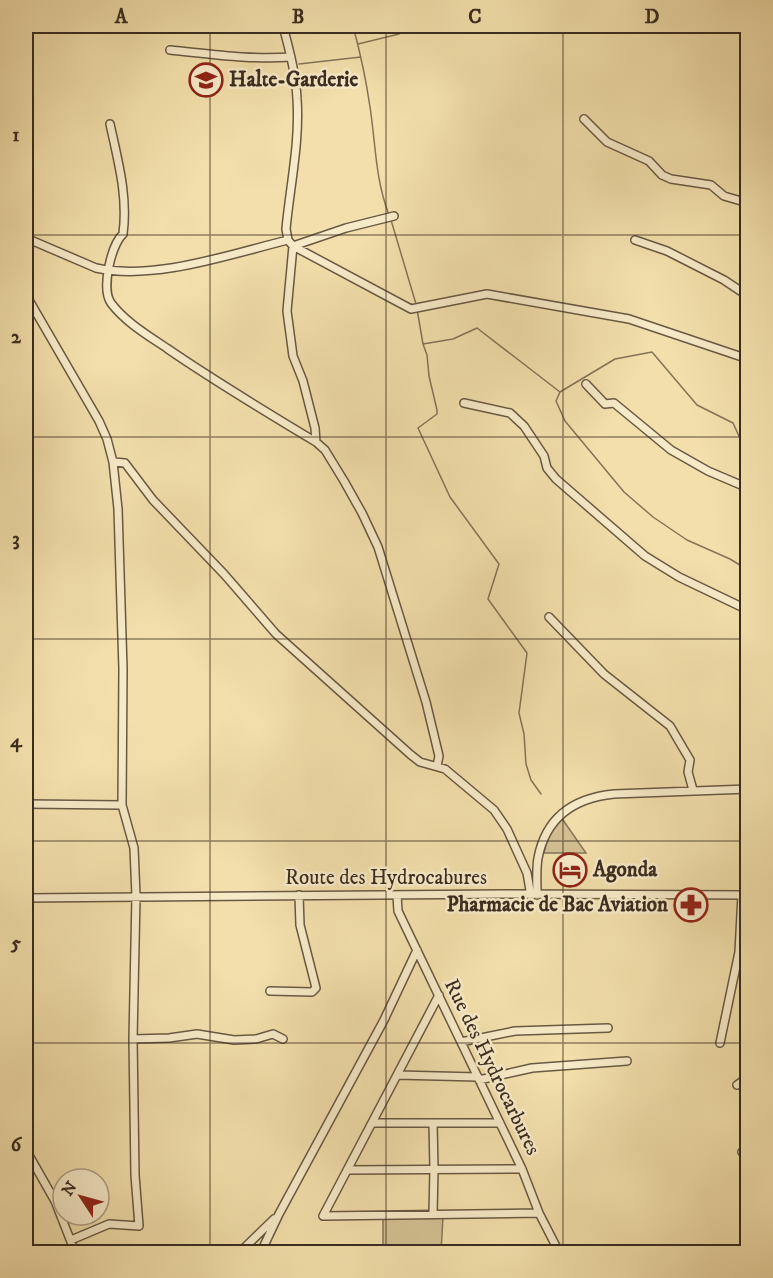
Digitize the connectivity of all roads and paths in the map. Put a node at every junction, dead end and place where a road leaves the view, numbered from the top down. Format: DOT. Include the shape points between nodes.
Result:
graph roads {
  1 [pos="283,26"];
  2 [pos="170,50"];
  3 [pos="291,57"];
  4 [pos="584,119"];
  5 [pos="110,124"];
  6 [pos="747,203"];
  7 [pos="391,217"];
  8 [pos="26,238"];
  9 [pos="635,240"];
  10 [pos="291,243"];
  11 [pos="108,271"];
  12 [pos="26,295"];
  13 [pos="747,296"];
  14 [pos="747,359"];
  15 [pos="586,384"];
  16 [pos="464,403"];
  17 [pos="316,442"];
  18 [pos="113,462"];
  19 [pos="747,488"];
  20 [pos="747,609"];
  21 [pos="549,617"];
  22 [pos="437,766"];
  23 [pos="747,789"];
  24 [pos="693,790"];
  25 [pos="26,804"];
  26 [pos="122,805"];
  27 [pos="299,895"];
  28 [pos="397,895"];
  29 [pos="745,895"];
  30 [pos="136,896"];
  31 [pos="534,896"];
  32 [pos="26,898"];
  33 [pos="417,950"];
  34 [pos="270,991"];
  35 [pos="439,995"];
  36 [pos="608,1028"];
  37 [pos="133,1038"];
  38 [pos="283,1039"];
  39 [pos="461,1042"];
  40 [pos="720,1043"];
  41 [pos="627,1061"];
  42 [pos="397,1075"];
  43 [pos="747,1077"];
  44 [pos="478,1079"];
  45 [pos="737,1085"];
  46 [pos="372,1123"];
  47 [pos="433,1123"];
  48 [pos="500,1123"];
  49 [pos="26,1150"];
  50 [pos="434,1169"];
  51 [pos="522,1169"];
  52 [pos="346,1170"];
  53 [pos="539,1213"];
  54 [pos="279,1214"];
  55 [pos="433,1214"];
  56 [pos="71,1240"];
  57 [pos="75,1252"];
  58 [pos="240,1252"];
  59 [pos="261,1252"];
  60 [pos="559,1252"];
  1 -- 3 [label="street"];
  2 -- 3 [label="street" via="237,58"];
  3 -- 10 [label="street" via="298,122 286,229"];
  4 -- 6 [label="street" via="607,142 649,161 662,175 711,185 724,196"];
  5 -- 11 [label="street" via="123,179 124,225"];
  7 -- 10 [label="street"];
  8 -- 11 [label="street"];
  9 -- 13 [label="street" via="667,251"];
  10 -- 11 [label="street" via="177,268"];
  10 -- 14 [label="street" via="404,306 419,309 488,294 629,319"];
  10 -- 17 [label="street" via="287,311 293,356 303,381"];
  11 -- 17 [label="street" via="110,302 146,334"];
  12 -- 18 [label="street" via="99,421"];
  15 -- 19 [label="street" via="605,404 614,403 671,450"];
  16 -- 20 [label="street" via="510,413 524,426 556,479 636,549 680,578"];
  17 -- 22 [label="street" via="344,481 378,547 426,702 439,756"];
  18 -- 22 [label="street" via="125,463 153,500 276,634 420,762"];
  18 -- 26 [label="street" via="123,669"];
  21 -- 24 [label="street" via="604,674 670,726 690,760 688,772"];
  22 -- 31 [label="street" via="496,813 507,829"];
  23 -- 24 [label="street"];
  24 -- 31 [label="street" via="593,796 577,803 547,831 537,860"];
  25 -- 26 [label="street"];
  26 -- 30 [label="street" via="134,848"];
  27 -- 28 [label="street, Route des Hydrocabures"];
  27 -- 30 [label="street, Route des Hydrocabures"];
  27 -- 34 [label="street" via="300,925 316,988 312,992"];
  28 -- 31 [label="street, Route des Hydrocabures"];
  28 -- 33 [label="street, Rue des Hydrocarbures" via="398,911"];
  29 -- 31 [label="street, Route des Hydrocabures"];
  29 -- 40 [label="street" via="740,952"];
  30 -- 32 [label="street, Route des Hydrocabures"];
  30 -- 37 [label="street"];
  33 -- 35 [label="street, Rue des Hydrocarbures"];
  33 -- 54 [label="street" via="384,1020"];
  35 -- 39 [label="street, Rue des Hydrocarbures"];
  35 -- 42 [label="street"];
  36 -- 39 [label="street" via="515,1031"];
  37 -- 38 [label="street" via="197,1034 234,1040 273,1034"];
  37 -- 56 [label="street" via="138,1226 109,1224"];
  39 -- 44 [label="street, Rue des Hydrocarbures"];
  41 -- 44 [label="street" via="532,1068"];
  42 -- 44 [label="street"];
  42 -- 46 [label="street"];
  43 -- 45 [label="street"];
  44 -- 48 [label="street, Rue des Hydrocarbures"];
  46 -- 47 [label="street"];
  46 -- 52 [label="street"];
  47 -- 48 [label="street"];
  47 -- 50 [label="street"];
  48 -- 51 [label="street, Rue des Hydrocarbures"];
  49 -- 56 [label="street" via="46,1183"];
  50 -- 51 [label="street"];
  50 -- 52 [label="street"];
  50 -- 55 [label="street"];
  51 -- 53 [label="street, Rue des Hydrocarbures"];
  52 -- 55 [label="street" via="323,1216"];
  53 -- 55 [label="street"];
  53 -- 60 [label="street, Rue des Hydrocarbures"];
  54 -- 58 [label="street"];
  54 -- 59 [label="street"];
  56 -- 57 [label="street"];
}
